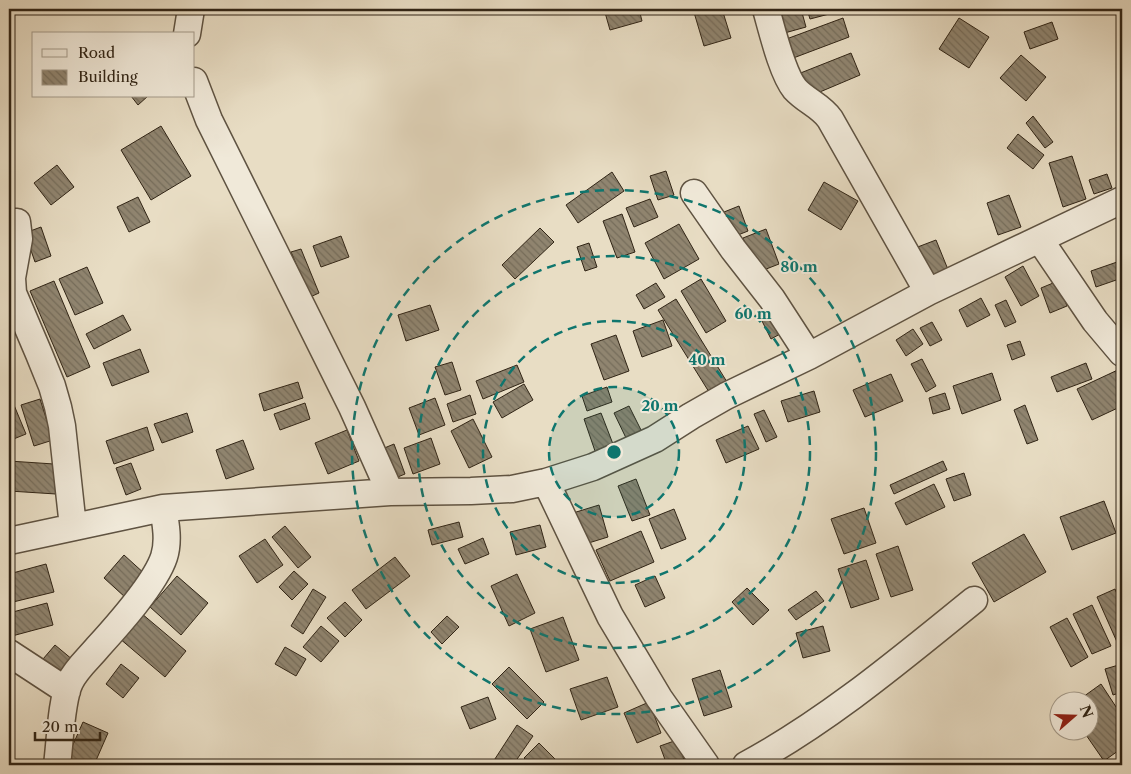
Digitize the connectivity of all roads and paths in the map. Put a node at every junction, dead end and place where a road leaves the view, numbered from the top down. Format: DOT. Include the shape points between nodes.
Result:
graph roads {
  1 [pos="190,9"];
  2 [pos="766,9"];
  3 [pos="187,32"];
  4 [pos="195,84"];
  5 [pos="694,193"];
  6 [pos="1122,200"];
  7 [pos="17,222"];
  8 [pos="1040,240"];
  9 [pos="928,292"];
  10 [pos="1122,353"];
  11 [pos="809,356"];
  12 [pos="546,482"];
  13 [pos="390,492"];
  14 [pos="163,508"];
  15 [pos="73,527"];
  16 [pos="9,541"];
  17 [pos="974,600"];
  18 [pos="9,653"];
  19 [pos="67,691"];
  20 [pos="57,765"];
  21 [pos="706,765"];
  22 [pos="746,765"];
  1 -- 3 [label="street"];
  2 -- 9 [label="street" via="792,85 830,119"];
  4 -- 13 [label="street" via="209,120 352,407"];
  5 -- 11 [label="street" via="772,299"];
  6 -- 8 [label="street"];
  7 -- 15 [label="street" via="19,239 12,293 43,362 58,407"];
  8 -- 9 [label="street"];
  8 -- 10 [label="street" via="1095,321"];
  9 -- 11 [label="street"];
  11 -- 12 [label="street" via="726,396 656,439 593,468"];
  12 -- 13 [label="street" via="471,491"];
  12 -- 21 [label="street" via="610,616 659,698"];
  13 -- 14 [label="street"];
  14 -- 15 [label="street"];
  14 -- 19 [label="street" via="166,542 159,569 74,675"];
  15 -- 16 [label="street"];
  17 -- 22 [label="street" via="826,716"];
  18 -- 19 [label="street"];
  19 -- 20 [label="street"];
}
